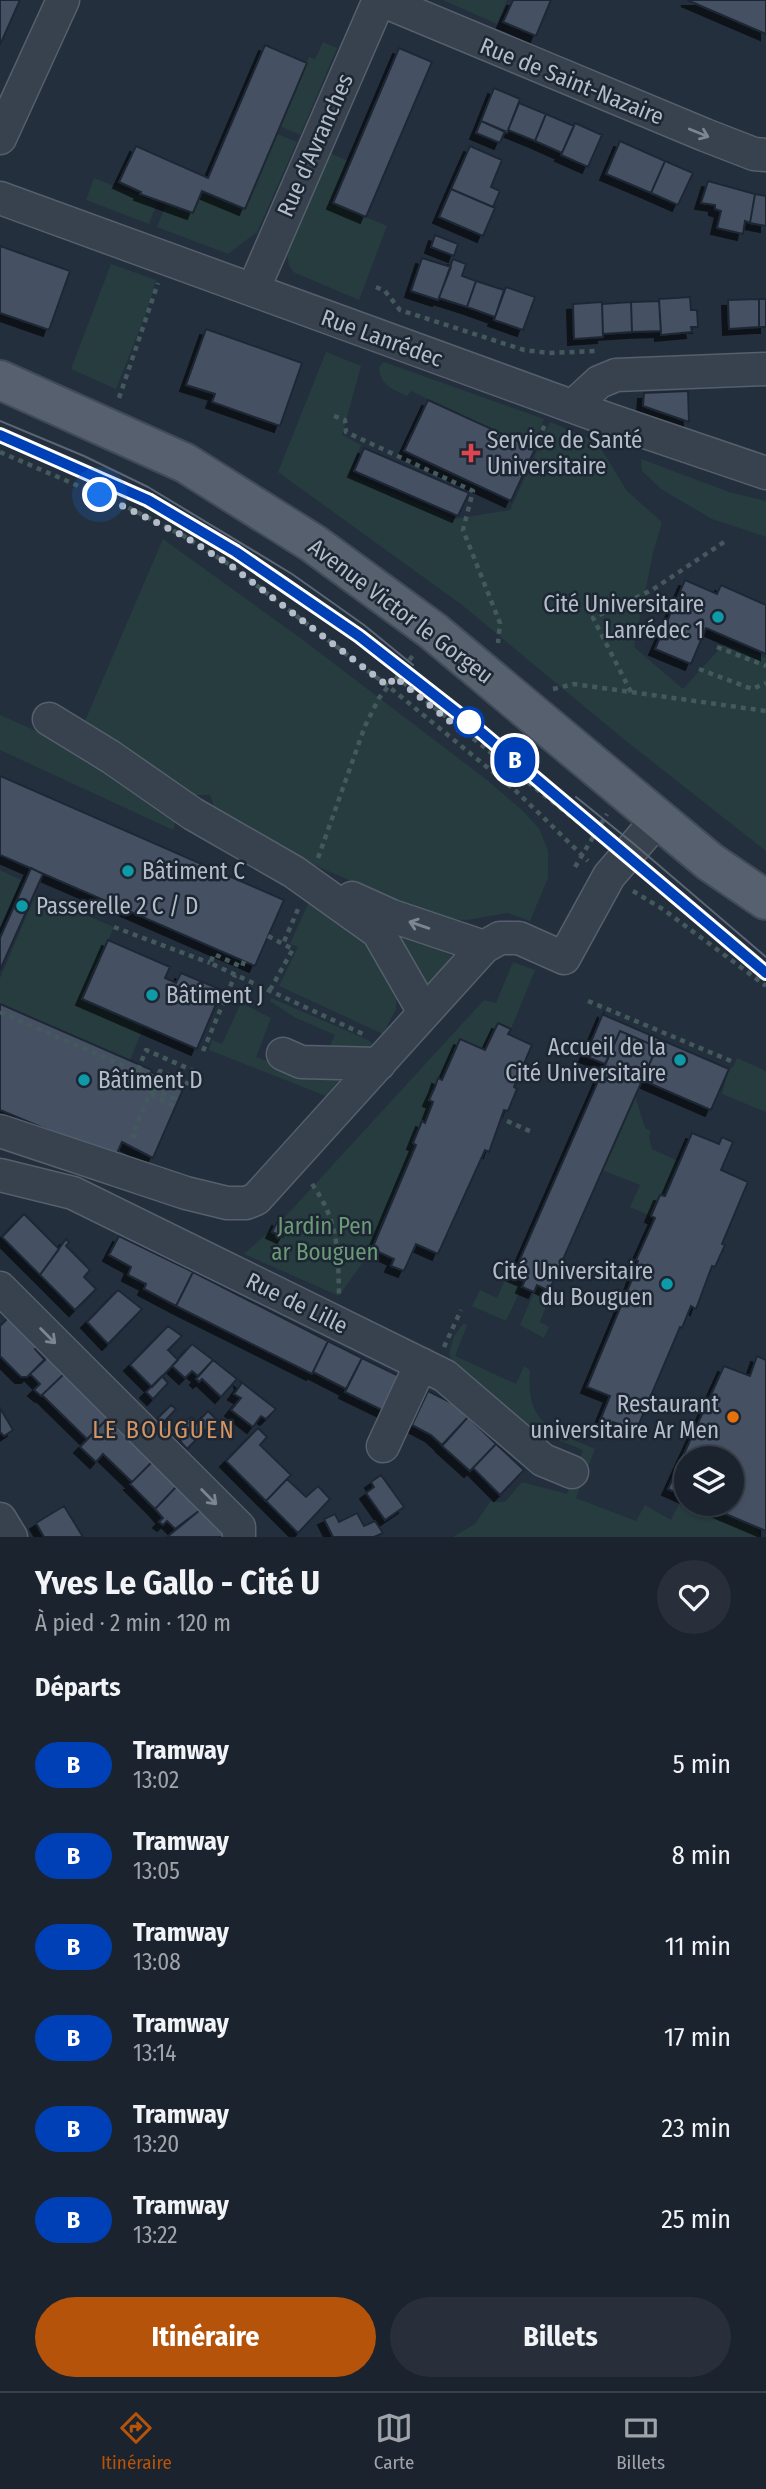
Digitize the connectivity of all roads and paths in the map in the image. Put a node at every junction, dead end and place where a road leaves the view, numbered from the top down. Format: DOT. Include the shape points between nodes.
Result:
graph roads {
  1 [pos="63,0"];
  2 [pos="380,0"];
  3 [pos="0,138"];
  4 [pos="766,155"];
  5 [pos="0,198"];
  6 [pos="160,278"];
  7 [pos="376,287"];
  8 [pos="253,290"];
  9 [pos="602,351"];
  10 [pos="766,369"];
  11 [pos="0,380"];
  12 [pos="119,398"];
  13 [pos="561,411"];
  14 [pos="334,416"];
  15 [pos="535,449"];
  16 [pos="0,452"];
  17 [pos="766,473"];
  18 [pos="724,542"];
  19 [pos="498,643"];
  20 [pos="717,647"];
  21 [pos="413,655"];
  22 [pos="766,666"];
  23 [pos="699,669"];
  24 [pos="395,677"];
  25 [pos="766,683"];
  26 [pos="388,686"];
  27 [pos="553,689"];
  28 [pos="631,692"];
  29 [pos="766,712"];
  30 [pos="49,719"];
  31 [pos="610,808"];
  32 [pos="657,819"];
  33 [pos="594,835"];
  34 [pos="582,855"];
  35 [pos="575,867"];
  36 [pos="305,869"];
  37 [pos="609,876"];
  38 [pos="766,900"];
  39 [pos="296,915"];
  40 [pos="114,927"];
  41 [pos="268,936"];
  42 [pos="283,944"];
  43 [pos="484,947"];
  44 [pos="244,961"];
  45 [pos="210,963"];
  46 [pos="236,975"];
  47 [pos="766,986"];
  48 [pos="270,990"];
  49 [pos="588,1001"];
  50 [pos="0,1012"];
  51 [pos="424,1012"];
  52 [pos="644,1025"];
  53 [pos="642,1031"];
  54 [pos="203,1051"];
  55 [pos="377,1052"];
  56 [pos="283,1054"];
  57 [pos="731,1062"];
  58 [pos="138,1070"];
  59 [pos="194,1071"];
  60 [pos="189,1084"];
  61 [pos="152,1089"];
  62 [pos="150,1096"];
  63 [pos="507,1121"];
  64 [pos="0,1131"];
  65 [pos="534,1133"];
  66 [pos="0,1175"];
  67 [pos="312,1184"];
  68 [pos="0,1288"];
  69 [pos="461,1310"];
  70 [pos="330,1319"];
  71 [pos="427,1367"];
  72 [pos="383,1446"];
  73 [pos="572,1472"];
  74 [pos="0,1519"];
  75 [pos="11,1537"];
  76 [pos="239,1537"];
  1 -- 3 [label="street"];
  2 -- 4 [label="street, Rue de Saint-Nazaire, one-way" via="705,135"];
  2 -- 8 [label="street, Rue d'Avranches"];
  5 -- 8 [label="street, Rue Lanrédec"];
  6 -- 12 [label="path"];
  7 -- 9 [label="path" via="400,310 524,350"];
  8 -- 13 [label="street, Rue Lanrédec"];
  10 -- 13 [label="street" via="616,375 598,382"];
  11 -- 32 [label="main road, Avenue Victor le Gorgeu" via="185,463 271,515 433,631"];
  13 -- 15 [label="path"];
  13 -- 17 [label="street, Rue Lanrédec"];
  14 -- 19 [label="path" via="345,420 346,432 473,491 463,530 500,623"];
  16 -- 26 [label="path" via="182,535 230,565"];
  18 -- 28 [label="path" via="652,590 593,618"];
  20 -- 22 [label="path"];
  21 -- 24 [label="path"];
  23 -- 25 [label="path" via="752,689"];
  24 -- 26 [label="path"];
  24 -- 33 [label="path"];
  26 -- 34 [label="path" via="515,790"];
  26 -- 36 [label="path" via="365,726"];
  27 -- 28 [label="path" via="574,684"];
  28 -- 29 [label="path"];
  30 -- 36 [label="street" via="193,814"];
  31 -- 33 [label="path"];
  32 -- 37 [label="street"];
  32 -- 38 [label="main road, Avenue Victor le Gorgeu"];
  33 -- 34 [label="path"];
  34 -- 35 [label="path"];
  34 -- 37 [label="path"];
  43 -- 36 [label="street, one-way" via="392,916"];
  36 -- 51 [label="street" via="377,932"];
  37 -- 43 [label="street" via="564,958 519,938 500,938"];
  37 -- 47 [label="path" via="664,910"];
  39 -- 42 [label="path"];
  40 -- 45 [label="path"];
  41 -- 42 [label="path"];
  42 -- 48 [label="path" via="293,949"];
  43 -- 51 [label="street"];
  44 -- 45 [label="path" via="242,967 214,954"];
  45 -- 46 [label="path"];
  46 -- 48 [label="path"];
  46 -- 54 [label="path"];
  48 -- 55 [label="path"];
  49 -- 52 [label="path"];
  50 -- 61 [label="path" via="156,1080"];
  51 -- 55 [label="street"];
  52 -- 53 [label="path"];
  52 -- 57 [label="path"];
  55 -- 56 [label="street" via="301,1062"];
  55 -- 64 [label="street" via="256,1199 246,1203 186,1193"];
  58 -- 59 [label="path" via="146,1050"];
  60 -- 62 [label="path" via="160,1071"];
  61 -- 62 [label="path" via="175,1099 172,1105"];
  61 -- 62 [label="path" via="132,1135 139,1138 134,1136 138,1126"];
  63 -- 65 [label="path"];
  66 -- 70 [label="street, Rue de Lille" via="73,1194"];
  67 -- 70 [label="path" via="336,1231 339,1296"];
  68 -- 76 [label="street, one-way" via="239,1527"];
  69 -- 71 [label="path"];
  70 -- 71 [label="street, Rue de Lille"];
  71 -- 72 [label="street"];
  71 -- 73 [label="street, Rue de Lille" via="445,1376 543,1460"];
  74 -- 75 [label="street"];
}
